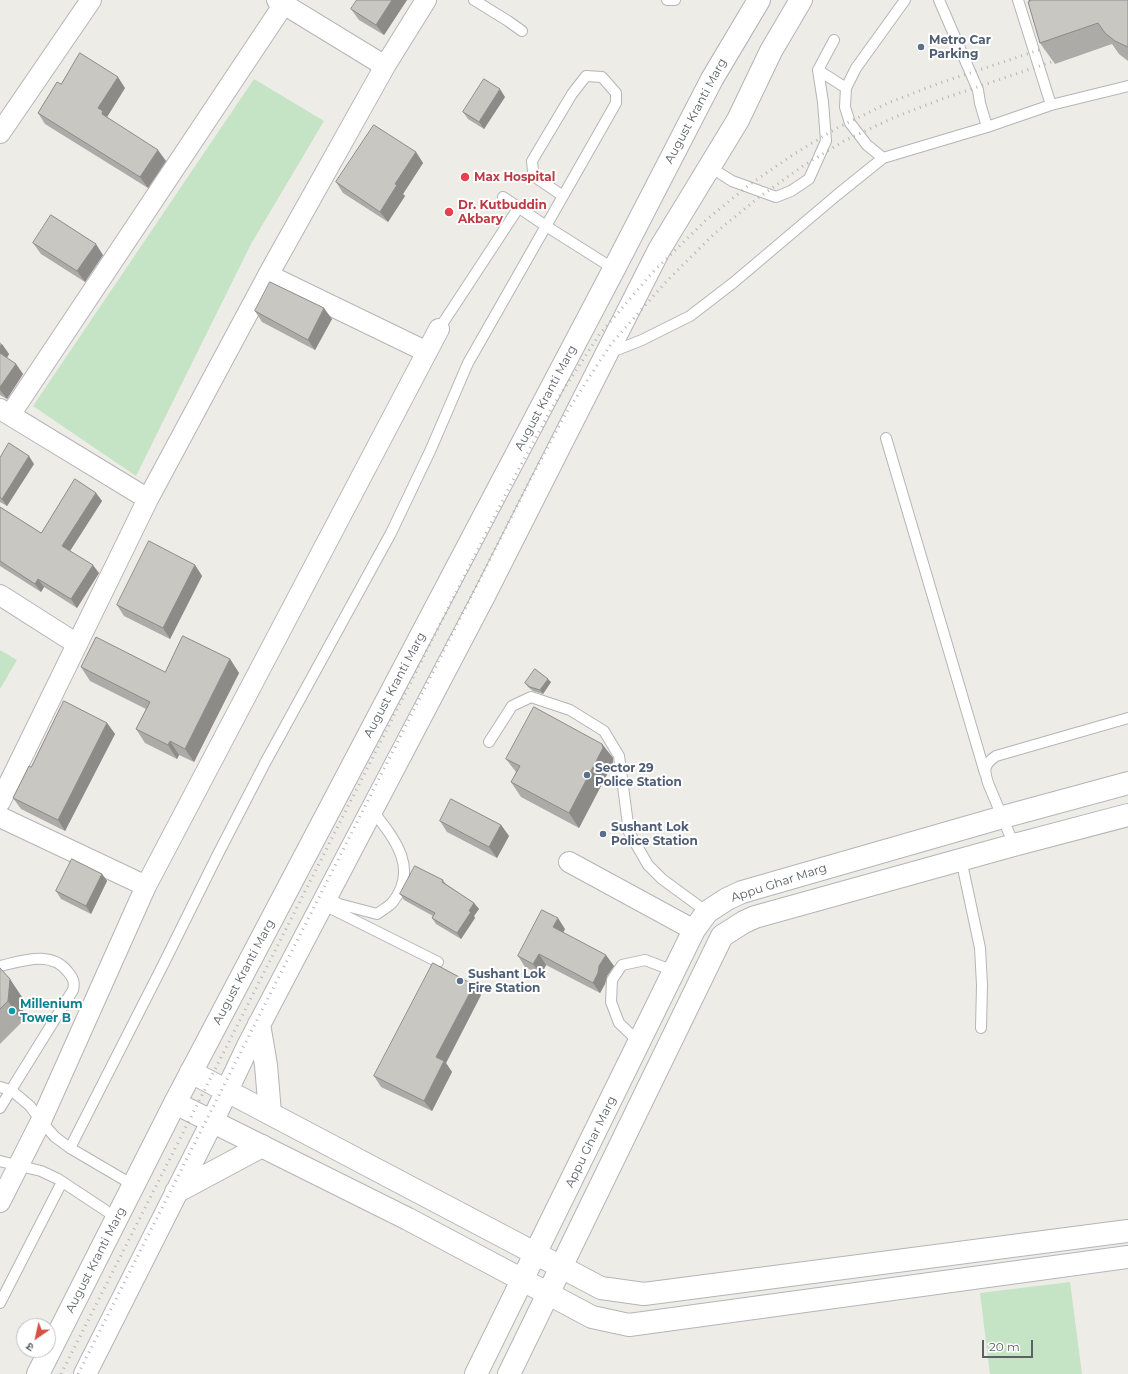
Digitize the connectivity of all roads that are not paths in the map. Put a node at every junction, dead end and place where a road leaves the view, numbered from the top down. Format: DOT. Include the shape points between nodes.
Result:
graph roads {
  1 [pos="91,0"];
  2 [pos="426,0"];
  3 [pos="474,0"];
  4 [pos="667,0"];
  5 [pos="675,0"];
  6 [pos="759,0"];
  7 [pos="802,0"];
  8 [pos="905,0"];
  9 [pos="938,0"];
  10 [pos="1018,0"];
  11 [pos="281,2"];
  12 [pos="522,31"];
  13 [pos="834,40"];
  14 [pos="384,66"];
  15 [pos="818,70"];
  16 [pos="1128,86"];
  17 [pos="846,88"];
  18 [pos="1051,105"];
  19 [pos="988,127"];
  20 [pos="0,133"];
  21 [pos="883,158"];
  22 [pos="710,167"];
  23 [pos="563,196"];
  24 [pos="503,197"];
  25 [pos="519,207"];
  26 [pos="546,226"];
  27 [pos="614,269"];
  28 [pos="268,274"];
  29 [pos="439,329"];
  30 [pos="427,352"];
  31 [pos="607,354"];
  32 [pos="5,412"];
  33 [pos="886,438"];
  34 [pos="148,499"];
  35 [pos="0,595"];
  36 [pos="77,644"];
  37 [pos="1128,718"];
  38 [pos="489,742"];
  39 [pos="985,773"];
  40 [pos="1128,783"];
  41 [pos="0,802"];
  42 [pos="372,810"];
  43 [pos="1128,815"];
  44 [pos="0,817"];
  45 [pos="1003,817"];
  46 [pos="1014,845"];
  47 [pos="961,860"];
  48 [pos="569,862"];
  49 [pos="146,886"];
  50 [pos="324,901"];
  51 [pos="707,912"];
  52 [pos="694,930"];
  53 [pos="722,936"];
  54 [pos="438,962"];
  55 [pos="0,966"];
  56 [pos="674,971"];
  57 [pos="259,1024"];
  58 [pos="981,1028"];
  59 [pos="640,1043"];
  60 [pos="191,1072"];
  61 [pos="0,1087"];
  62 [pos="11,1090"];
  63 [pos="227,1090"];
  64 [pos="175,1103"];
  65 [pos="0,1108"];
  66 [pos="270,1113"];
  67 [pos="41,1121"];
  68 [pos="212,1122"];
  69 [pos="262,1146"];
  70 [pos="70,1148"];
  71 [pos="0,1161"];
  72 [pos="19,1166"];
  73 [pos="62,1182"];
  74 [pos="133,1185"];
  75 [pos="176,1192"];
  76 [pos="0,1202"];
  77 [pos="117,1218"];
  78 [pos="1128,1231"];
  79 [pos="536,1253"];
  80 [pos="1128,1257"];
  81 [pos="562,1267"];
  82 [pos="523,1280"];
  83 [pos="548,1294"];
  84 [pos="0,1303"];
  85 [pos="38,1374"];
  86 [pos="85,1374"];
  87 [pos="476,1374"];
  88 [pos="509,1374"];
  1 -- 20 [label="street"];
  2 -- 14 [label="street"];
  3 -- 12 [label="lane"];
  4 -- 5 [label="lane"];
  6 -- 27 [label="street, August Kranti Marg" via="712,78"];
  7 -- 22 [label="street" via="771,51 738,120"];
  8 -- 17 [label="lane" via="856,68"];
  9 -- 19 [label="lane" via="978,90"];
  10 -- 18 [label="lane"];
  11 -- 14 [label="street"];
  11 -- 32 [label="street"];
  13 -- 15 [label="lane"];
  14 -- 28 [label="street"];
  15 -- 17 [label="lane"];
  15 -- 22 [label="lane" via="824,102 826,141 809,179 776,197 732,181"];
  16 -- 18 [label="lane"];
  17 -- 21 [label="lane" via="845,106 850,122 867,145"];
  18 -- 19 [label="lane"];
  19 -- 21 [label="lane"];
  21 -- 31 [label="lane" via="690,316"];
  22 -- 31 [label="street" via="659,250"];
  23 -- 23 [label="lane" via="616,103 616,93 602,77 586,76 572,94 532,161 533,171 538,179"];
  23 -- 26 [label="lane"];
  24 -- 25 [label="lane"];
  25 -- 26 [label="lane"];
  25 -- 29 [label="lane"];
  26 -- 27 [label="lane"];
  26 -- 70 [label="lane" via="468,363 391,533 265,763"];
  27 -- 60 [label="street, August Kranti Marg"];
  28 -- 30 [label="street"];
  28 -- 34 [label="street"];
  29 -- 30 [label="street"];
  30 -- 49 [label="street"];
  31 -- 42 [label="street"];
  32 -- 34 [label="street"];
  33 -- 39 [label="lane"];
  34 -- 36 [label="street"];
  35 -- 36 [label="street"];
  36 -- 41 [label="street"];
  37 -- 39 [label="lane" via="996,756 986,766"];
  38 -- 51 [label="lane" via="512,706 531,697 570,710 604,731 619,756 629,832 648,865 662,879"];
  39 -- 45 [label="lane"];
  40 -- 45 [label="street, Appu Ghar Marg"];
  42 -- 50 [label="street"];
  42 -- 50 [label="lane" via="388,831 402,857 405,875 399,893 391,904 377,914"];
  43 -- 46 [label="street, Appu Ghar Marg"];
  44 -- 49 [label="street"];
  45 -- 46 [label="lane"];
  45 -- 51 [label="street, Appu Ghar Marg" via="742,892"];
  46 -- 47 [label="street, Appu Ghar Marg"];
  47 -- 53 [label="street, Appu Ghar Marg" via="755,917"];
  47 -- 58 [label="lane" via="980,948"];
  48 -- 52 [label="street"];
  49 -- 67 [label="street"];
  50 -- 54 [label="lane"];
  50 -- 57 [label="street"];
  51 -- 52 [label="street, Appu Ghar Marg"];
  51 -- 53 [label="street"];
  52 -- 56 [label="street, Appu Ghar Marg"];
  53 -- 81 [label="street"];
  55 -- 62 [label="lane" via="39,958 51,960 64,968 74,980 69,996"];
  56 -- 59 [label="street, Appu Ghar Marg"];
  56 -- 59 [label="lane" via="645,960 622,965 612,980 610,1002 619,1023"];
  57 -- 63 [label="street"];
  57 -- 66 [label="street"];
  59 -- 79 [label="street, Appu Ghar Marg"];
  60 -- 63 [label="street"];
  60 -- 64 [label="street, August Kranti Marg"];
  61 -- 62 [label="lane"];
  62 -- 65 [label="lane"];
  62 -- 67 [label="lane" via="30,1106"];
  63 -- 66 [label="street"];
  63 -- 68 [label="street"];
  64 -- 68 [label="street"];
  64 -- 74 [label="street, August Kranti Marg"];
  66 -- 79 [label="street"];
  67 -- 70 [label="lane" via="55,1137"];
  67 -- 72 [label="street"];
  68 -- 69 [label="street"];
  68 -- 75 [label="street"];
  69 -- 75 [label="street"];
  69 -- 82 [label="street"];
  70 -- 74 [label="lane"];
  71 -- 72 [label="lane"];
  72 -- 73 [label="lane" via="41,1171"];
  72 -- 76 [label="street"];
  73 -- 77 [label="lane"];
  73 -- 84 [label="lane"];
  74 -- 77 [label="street, August Kranti Marg"];
  75 -- 86 [label="street"];
  77 -- 85 [label="street, August Kranti Marg"];
  78 -- 81 [label="street" via="644,1294 602,1288"];
  79 -- 81 [label="street"];
  79 -- 82 [label="street, Appu Ghar Marg"];
  80 -- 83 [label="street" via="629,1324 592,1317"];
  81 -- 83 [label="street"];
  82 -- 83 [label="street"];
  82 -- 87 [label="street, Appu Ghar Marg"];
  83 -- 88 [label="street"];
}
